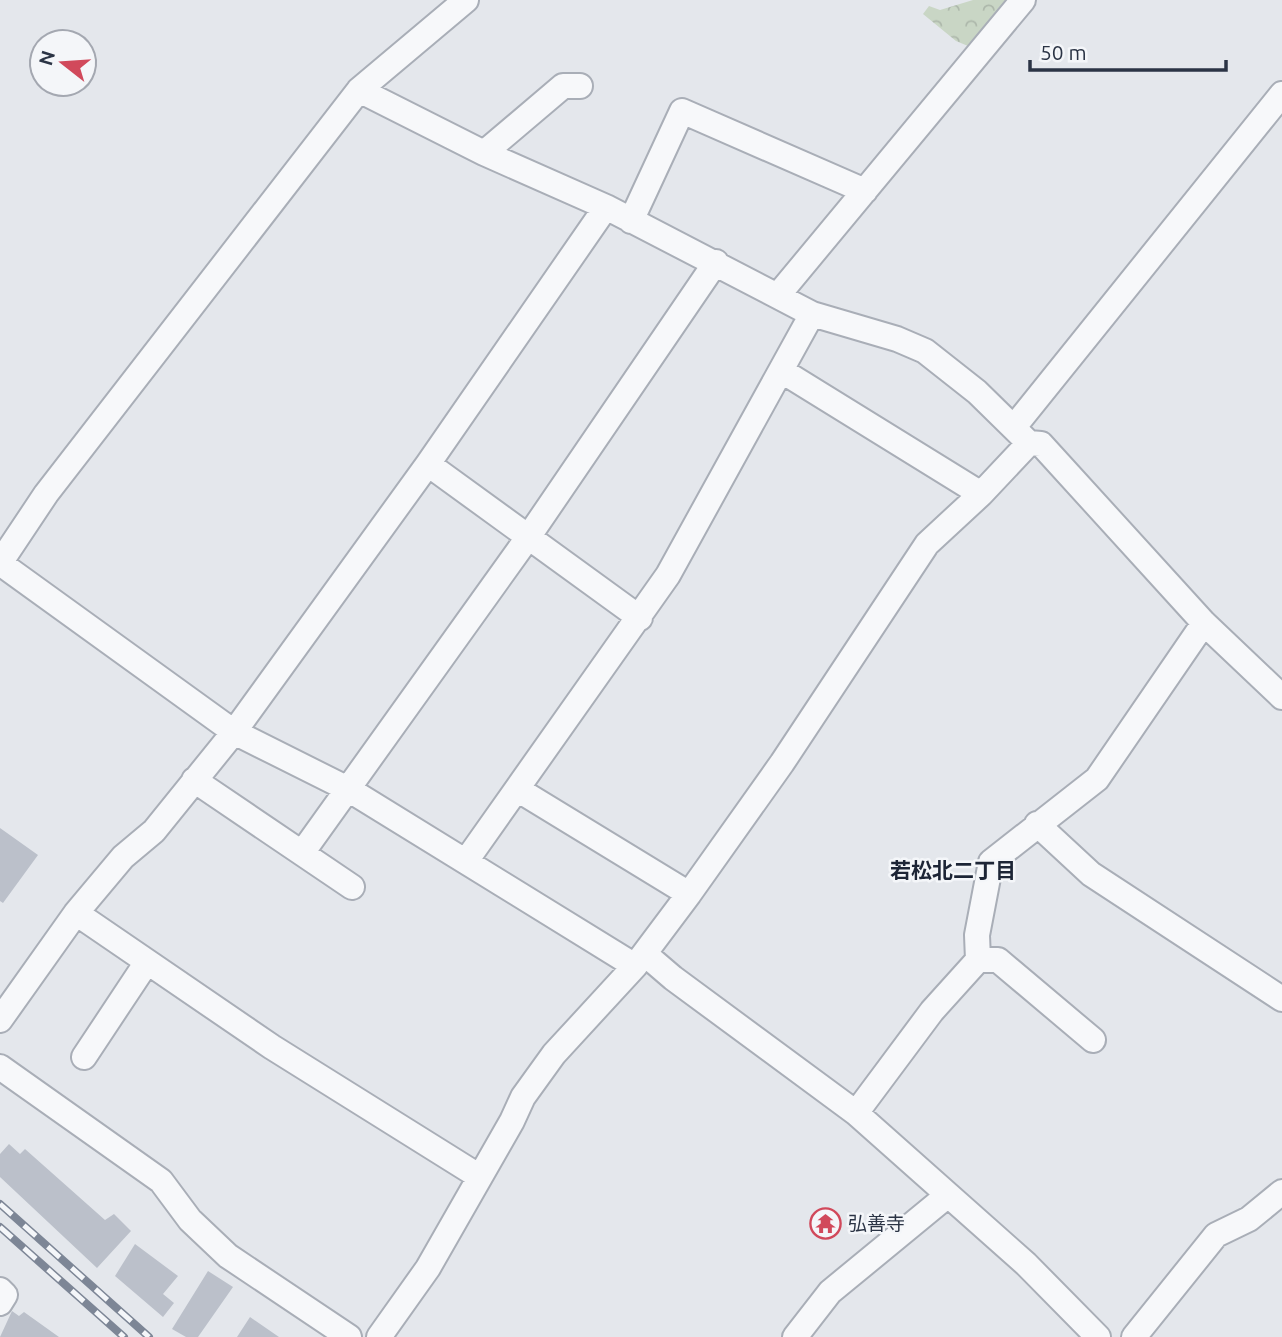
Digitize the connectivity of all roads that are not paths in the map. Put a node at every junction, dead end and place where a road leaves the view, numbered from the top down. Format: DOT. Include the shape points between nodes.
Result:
graph roads {
  1 [pos="466,0"];
  2 [pos="1023,0"];
  3 [pos="580,86"];
  4 [pos="359,90"];
  5 [pos="1282,94"];
  6 [pos="484,152"];
  7 [pos="865,191"];
  8 [pos="606,207"];
  9 [pos="631,221"];
  10 [pos="716,262"];
  11 [pos="779,294"];
  12 [pos="812,314"];
  13 [pos="782,371"];
  14 [pos="1021,435"];
  15 [pos="428,464"];
  16 [pos="981,494"];
  17 [pos="529,536"];
  18 [pos="0,563"];
  19 [pos="640,618"];
  20 [pos="1204,623"];
  21 [pos="1282,697"];
  22 [pos="234,732"];
  23 [pos="194,780"];
  24 [pos="348,789"];
  25 [pos="517,789"];
  26 [pos="1037,824"];
  27 [pos="302,853"];
  28 [pos="466,860"];
  29 [pos="352,887"];
  30 [pos="689,894"];
  31 [pos="76,913"];
  32 [pos="640,960"];
  33 [pos="978,960"];
  34 [pos="147,962"];
  35 [pos="1282,999"];
  36 [pos="0,1020"];
  37 [pos="1093,1040"];
  38 [pos="84,1057"];
  39 [pos="0,1067"];
  40 [pos="856,1113"];
  41 [pos="480,1177"];
  42 [pos="1282,1192"];
  43 [pos="948,1195"];
  44 [pos="0,1290"];
  45 [pos="0,1303"];
  46 [pos="349,1337"];
  47 [pos="379,1337"];
  48 [pos="794,1337"];
  49 [pos="1098,1337"];
  50 [pos="1134,1337"];
  1 -- 4 [label="street"];
  2 -- 7 [label="street"];
  3 -- 6 [label="street" via="563,86"];
  4 -- 6 [label="street"];
  4 -- 18 [label="street" via="46,494"];
  5 -- 14 [label="street"];
  6 -- 8 [label="street"];
  7 -- 9 [label="street" via="682,111"];
  7 -- 11 [label="street"];
  8 -- 9 [label="street"];
  8 -- 15 [label="street"];
  9 -- 10 [label="street"];
  10 -- 11 [label="street"];
  10 -- 17 [label="street"];
  11 -- 12 [label="street"];
  12 -- 13 [label="street"];
  12 -- 14 [label="street" via="925,351"];
  13 -- 16 [label="street"];
  13 -- 19 [label="street"];
  14 -- 16 [label="street"];
  14 -- 20 [label="street" via="1041,444"];
  15 -- 17 [label="street"];
  15 -- 22 [label="street"];
  16 -- 30 [label="street" via="927,544"];
  17 -- 19 [label="street"];
  17 -- 24 [label="street"];
  18 -- 22 [label="street"];
  19 -- 25 [label="street"];
  20 -- 21 [label="street"];
  20 -- 26 [label="street" via="1097,779"];
  22 -- 23 [label="street"];
  22 -- 24 [label="street"];
  23 -- 27 [label="street"];
  23 -- 31 [label="street" via="154,831 123,857"];
  24 -- 27 [label="street"];
  24 -- 28 [label="street"];
  25 -- 28 [label="street"];
  25 -- 30 [label="street"];
  26 -- 33 [label="street" via="991,862"];
  26 -- 35 [label="street" via="1091,874"];
  27 -- 29 [label="street"];
  28 -- 32 [label="street"];
  30 -- 32 [label="street"];
  31 -- 34 [label="street"];
  31 -- 36 [label="street"];
  32 -- 40 [label="street" via="673,978"];
  32 -- 41 [label="street" via="538,1075"];
  33 -- 37 [label="street" via="998,960"];
  33 -- 40 [label="street" via="932,1011"];
  34 -- 38 [label="street"];
  34 -- 41 [label="street" via="272,1047"];
  39 -- 46 [label="street" via="152,1174 228,1256"];
  40 -- 43 [label="street"];
  41 -- 47 [label="street" via="428,1268"];
  42 -- 50 [label="street" via="1249,1219 1216,1236"];
  43 -- 48 [label="street" via="830,1292"];
  43 -- 49 [label="street" via="1026,1264"];
  44 -- 45 [label="street" via="5,1295"];
}
